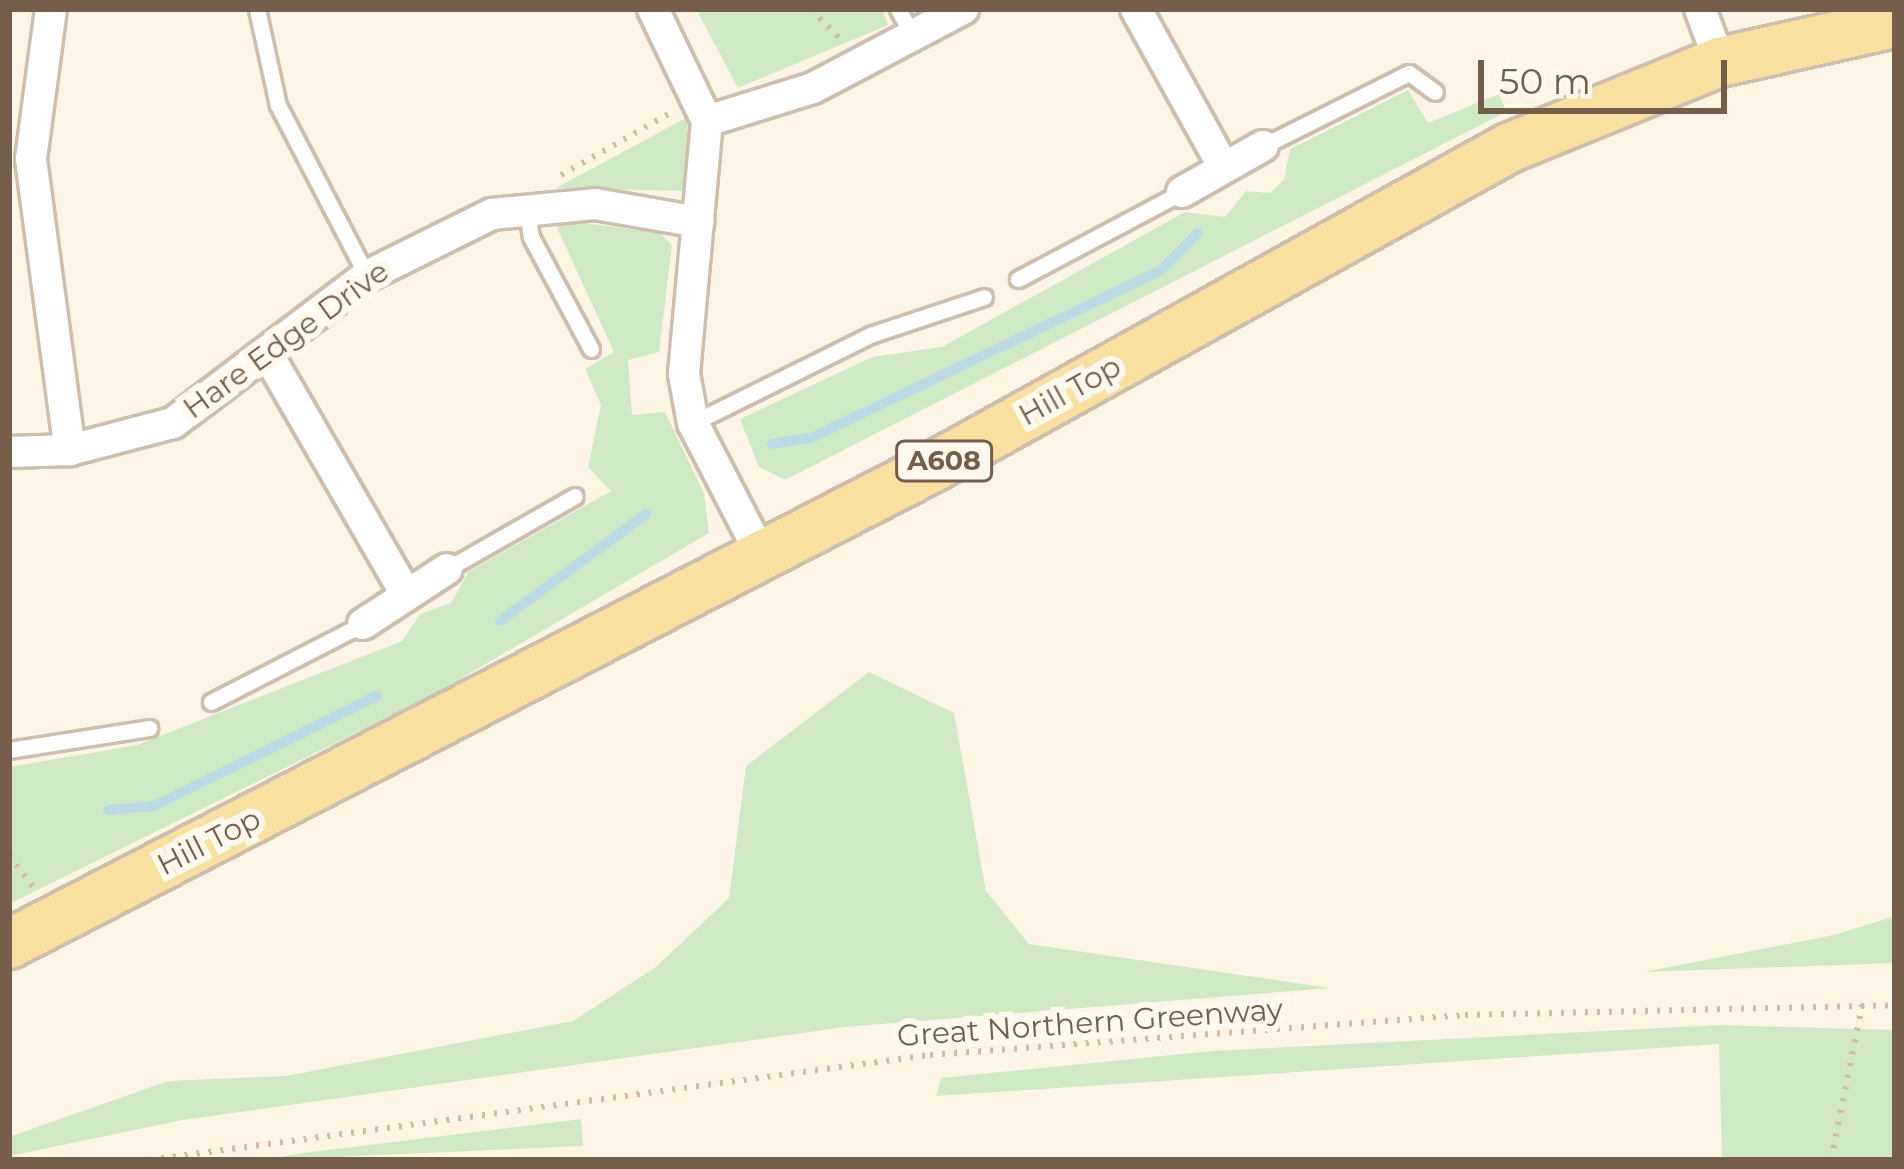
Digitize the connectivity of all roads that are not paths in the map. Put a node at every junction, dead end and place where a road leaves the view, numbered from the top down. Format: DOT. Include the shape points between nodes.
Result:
graph roads {
  1 [pos="51,9"];
  2 [pos="257,9"];
  3 [pos="653,9"];
  4 [pos="964,9"];
  5 [pos="1136,9"];
  6 [pos="1700,9"];
  7 [pos="906,23"];
  8 [pos="1895,23"];
  9 [pos="1720,62"];
  10 [pos="1436,92"];
  11 [pos="707,121"];
  12 [pos="1263,146"];
  13 [pos="1223,166"];
  14 [pos="1182,191"];
  15 [pos="531,205"];
  16 [pos="698,222"];
  17 [pos="367,275"];
  18 [pos="1018,279"];
  19 [pos="984,297"];
  20 [pos="591,349"];
  21 [pos="268,355"];
  22 [pos="693,423"];
  23 [pos="70,451"];
  24 [pos="9,452"];
  25 [pos="575,496"];
  26 [pos="762,556"];
  27 [pos="448,569"];
  28 [pos="404,591"];
  29 [pos="363,624"];
  30 [pos="211,703"];
  31 [pos="149,728"];
  32 [pos="9,750"];
  33 [pos="9,944"];
  1 -- 23 [label="street" via="31,159"];
  2 -- 17 [label="lane" via="278,105"];
  3 -- 11 [label="street"];
  4 -- 7 [label="street"];
  5 -- 13 [label="street"];
  6 -- 9 [label="street"];
  7 -- 11 [label="street" via="855,66"];
  8 -- 9 [label="main road, Hill Top / A608"];
  9 -- 26 [label="main road, Hill Top / A608" via="1509,148"];
  10 -- 12 [label="lane" via="1409,73"];
  11 -- 16 [label="street"];
  12 -- 13 [label="street"];
  13 -- 14 [label="street"];
  14 -- 18 [label="lane"];
  15 -- 16 [label="street, Hare Edge Drive"];
  15 -- 17 [label="street, Hare Edge Drive" via="457,226"];
  15 -- 20 [label="lane" via="531,237"];
  16 -- 22 [label="street" via="684,374"];
  17 -- 21 [label="street, Hare Edge Drive"];
  19 -- 22 [label="lane" via="870,335"];
  21 -- 23 [label="street, Hare Edge Drive" via="173,423"];
  21 -- 28 [label="street"];
  22 -- 26 [label="street"];
  23 -- 24 [label="street, Hare Edge Drive"];
  25 -- 27 [label="lane"];
  26 -- 33 [label="main road, Hill Top / A608"];
  27 -- 28 [label="street"];
  28 -- 29 [label="street"];
  29 -- 30 [label="lane"];
  31 -- 32 [label="lane"];
}
